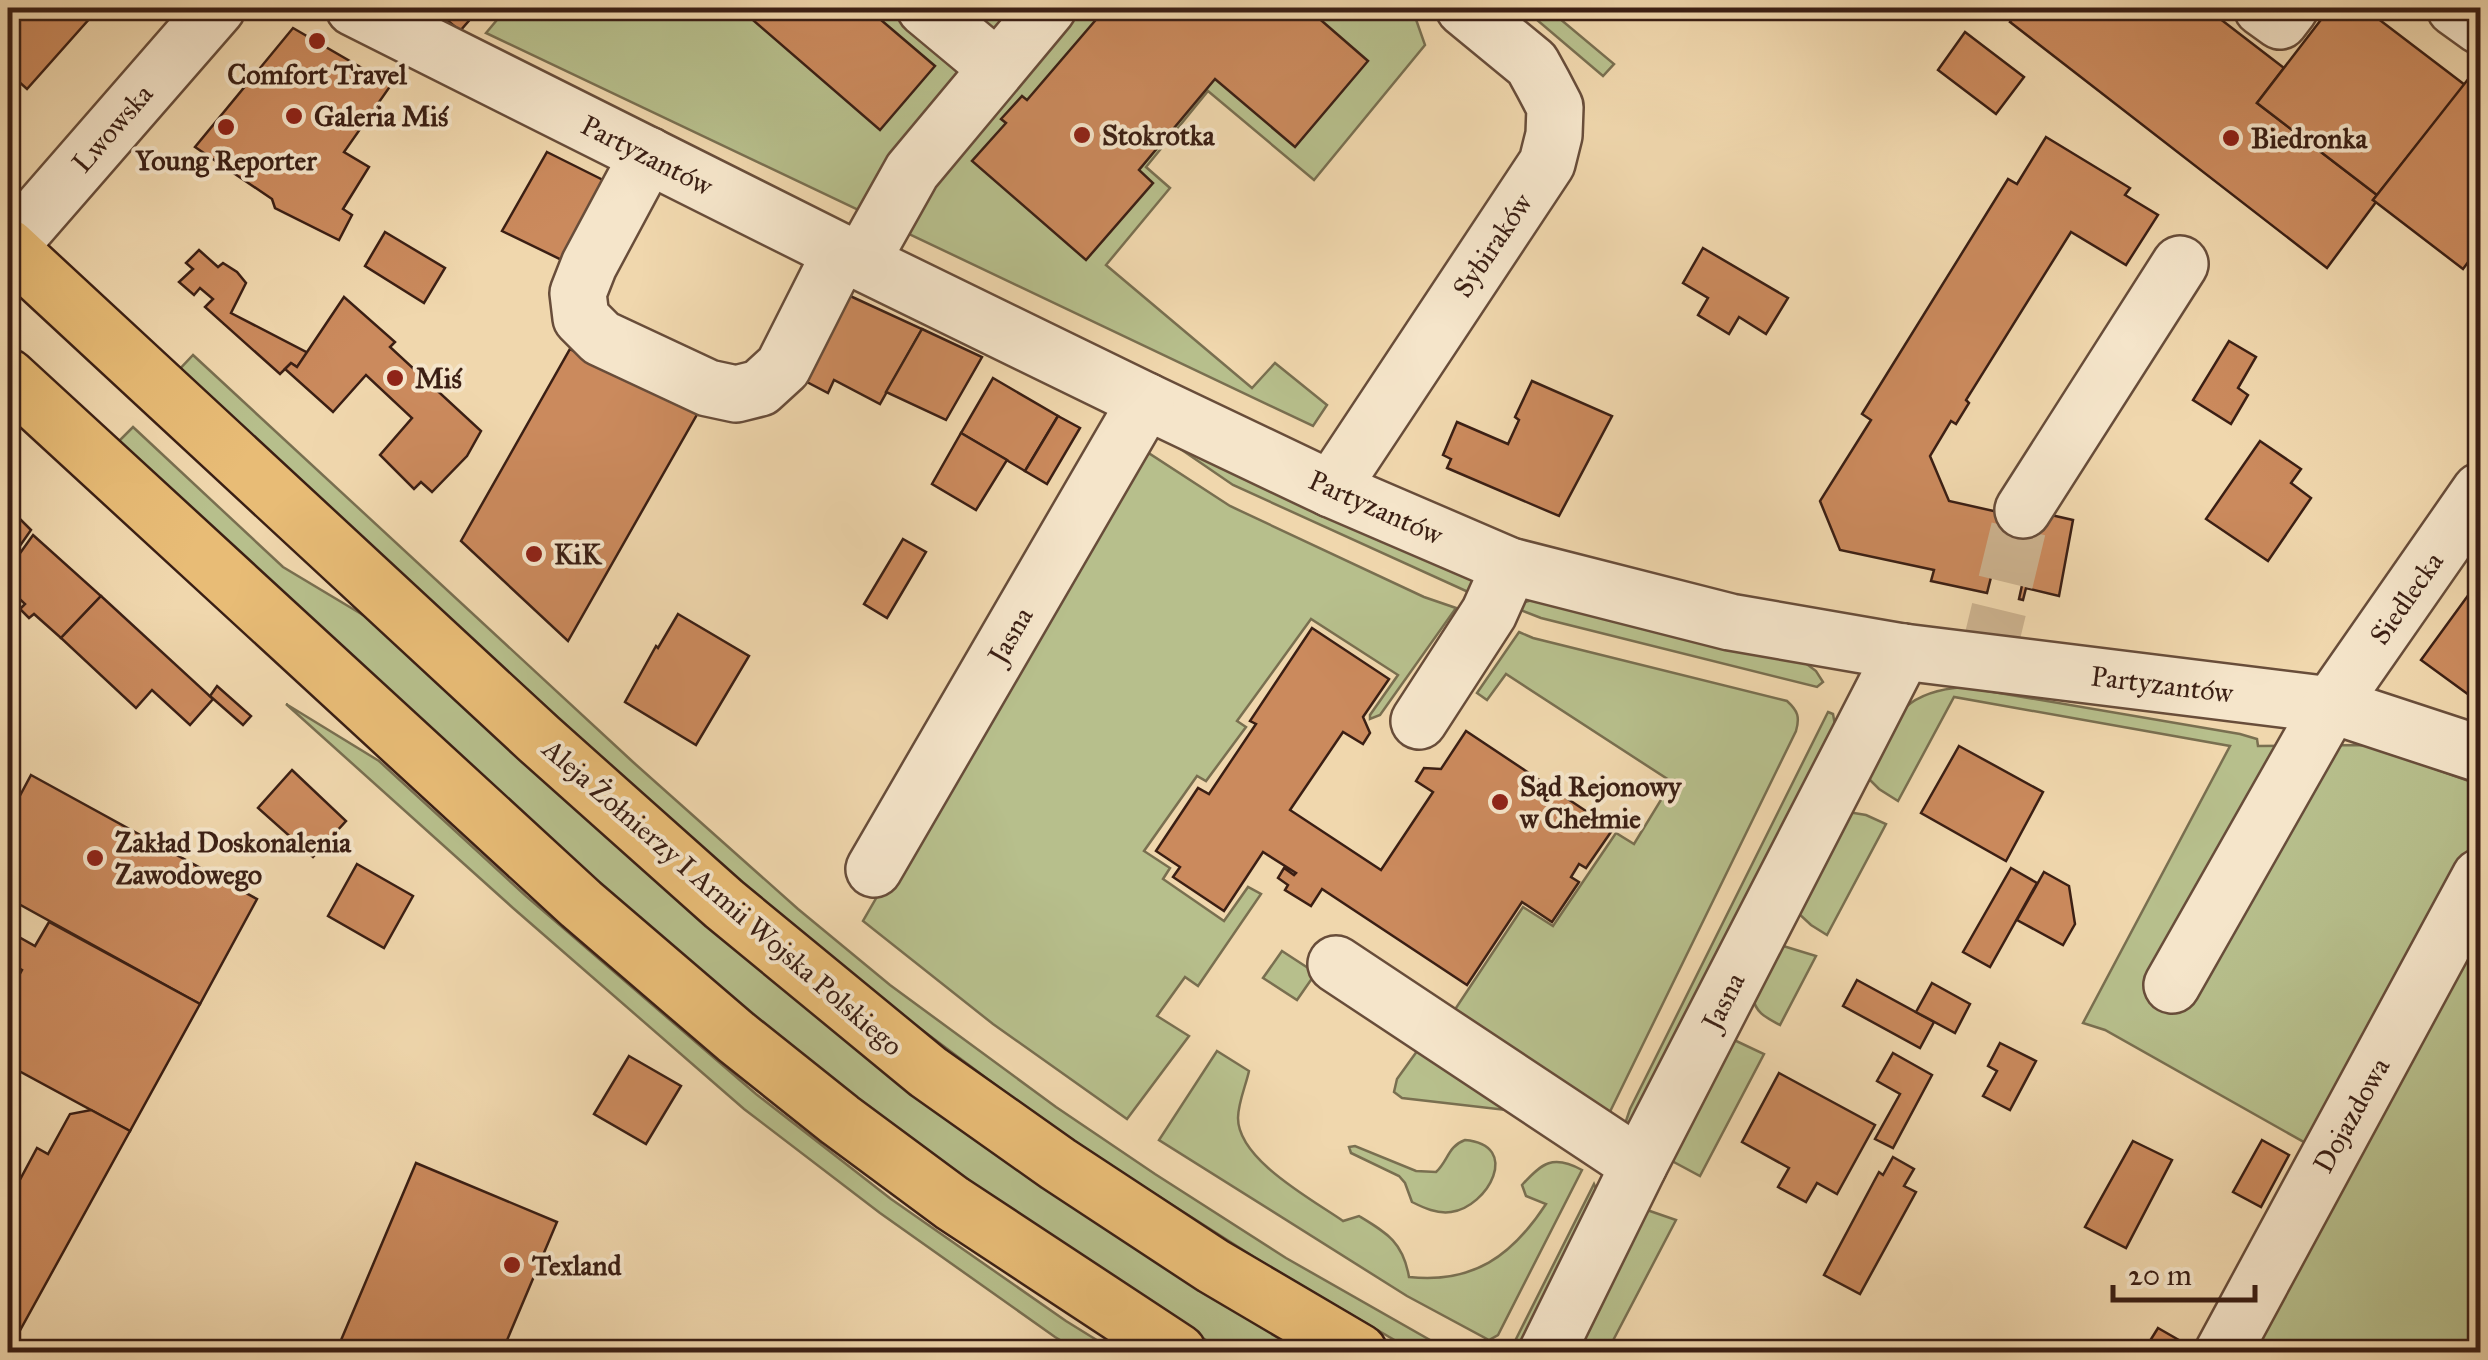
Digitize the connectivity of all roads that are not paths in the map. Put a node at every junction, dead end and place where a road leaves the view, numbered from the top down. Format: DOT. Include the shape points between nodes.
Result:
graph roads {
  1 [pos="217,8"];
  2 [pos="354,8"];
  3 [pos="925,8"];
  4 [pos="994,8"];
  5 [pos="1048,8"];
  6 [pos="1464,8"];
  7 [pos="2262,8"];
  8 [pos="2290,8"];
  9 [pos="2455,8"];
  10 [pos="2480,26"];
  11 [pos="997,68"];
  12 [pos="648,155"];
  13 [pos="8,248"];
  14 [pos="851,257"];
  15 [pos="2180,264"];
  16 [pos="8,377"];
  17 [pos="1146,402"];
  18 [pos="1331,489"];
  19 [pos="2480,492"];
  20 [pos="2023,510"];
  21 [pos="1510,566"];
  22 [pos="1903,652"];
  23 [pos="2331,705"];
  24 [pos="1419,722"];
  25 [pos="2480,754"];
  26 [pos="874,868"];
  27 [pos="2480,878"];
  28 [pos="1336,964"];
  29 [pos="2172,985"];
  30 [pos="1638,1165"];
  31 [pos="2237,1340"];
  32 [pos="1178,1352"];
  33 [pos="1359,1352"];
  34 [pos="1546,1352"];
  1 -- 13 [label="street, Lwowska"];
  2 -- 12 [label="street, Partyzantów"];
  3 -- 11 [label="street"];
  4 -- 11 [label="street"];
  5 -- 11 [label="street"];
  6 -- 18 [label="street, Sybiraków" via="1532,64 1555,107 1554,136 1546,163"];
  7 -- 8 [label="street" via="2280,21"];
  9 -- 10 [label="street"];
  11 -- 14 [label="street"];
  12 -- 14 [label="street, Partyzantów"];
  12 -- 14 [label="street" via="578,293 582,318 601,338 708,388 736,394 760,388 783,366"];
  13 -- 33 [label="main road, Aleja Żołnierzy I Armii Wojska Polskiego" via="540,740 928,1072 1213,1266"];
  14 -- 17 [label="street, Partyzantów"];
  15 -- 20 [label="street"];
  16 -- 32 [label="main road" via="736,1038 952,1203"];
  17 -- 18 [label="street, Partyzantów"];
  17 -- 26 [label="street, Jasna"];
  18 -- 21 [label="street, Partyzantów"];
  19 -- 23 [label="street, Siedlecka"];
  21 -- 22 [label="street, Partyzantów" via="1730,622"];
  21 -- 24 [label="street" via="1489,613"];
  22 -- 23 [label="street, Partyzantów"];
  22 -- 30 [label="street, Jasna"];
  23 -- 25 [label="street, Partyzantów"];
  23 -- 29 [label="street"];
  27 -- 31 [label="street, Dojazdowa"];
  28 -- 30 [label="street"];
  30 -- 34 [label="street, Jasna"];
}
